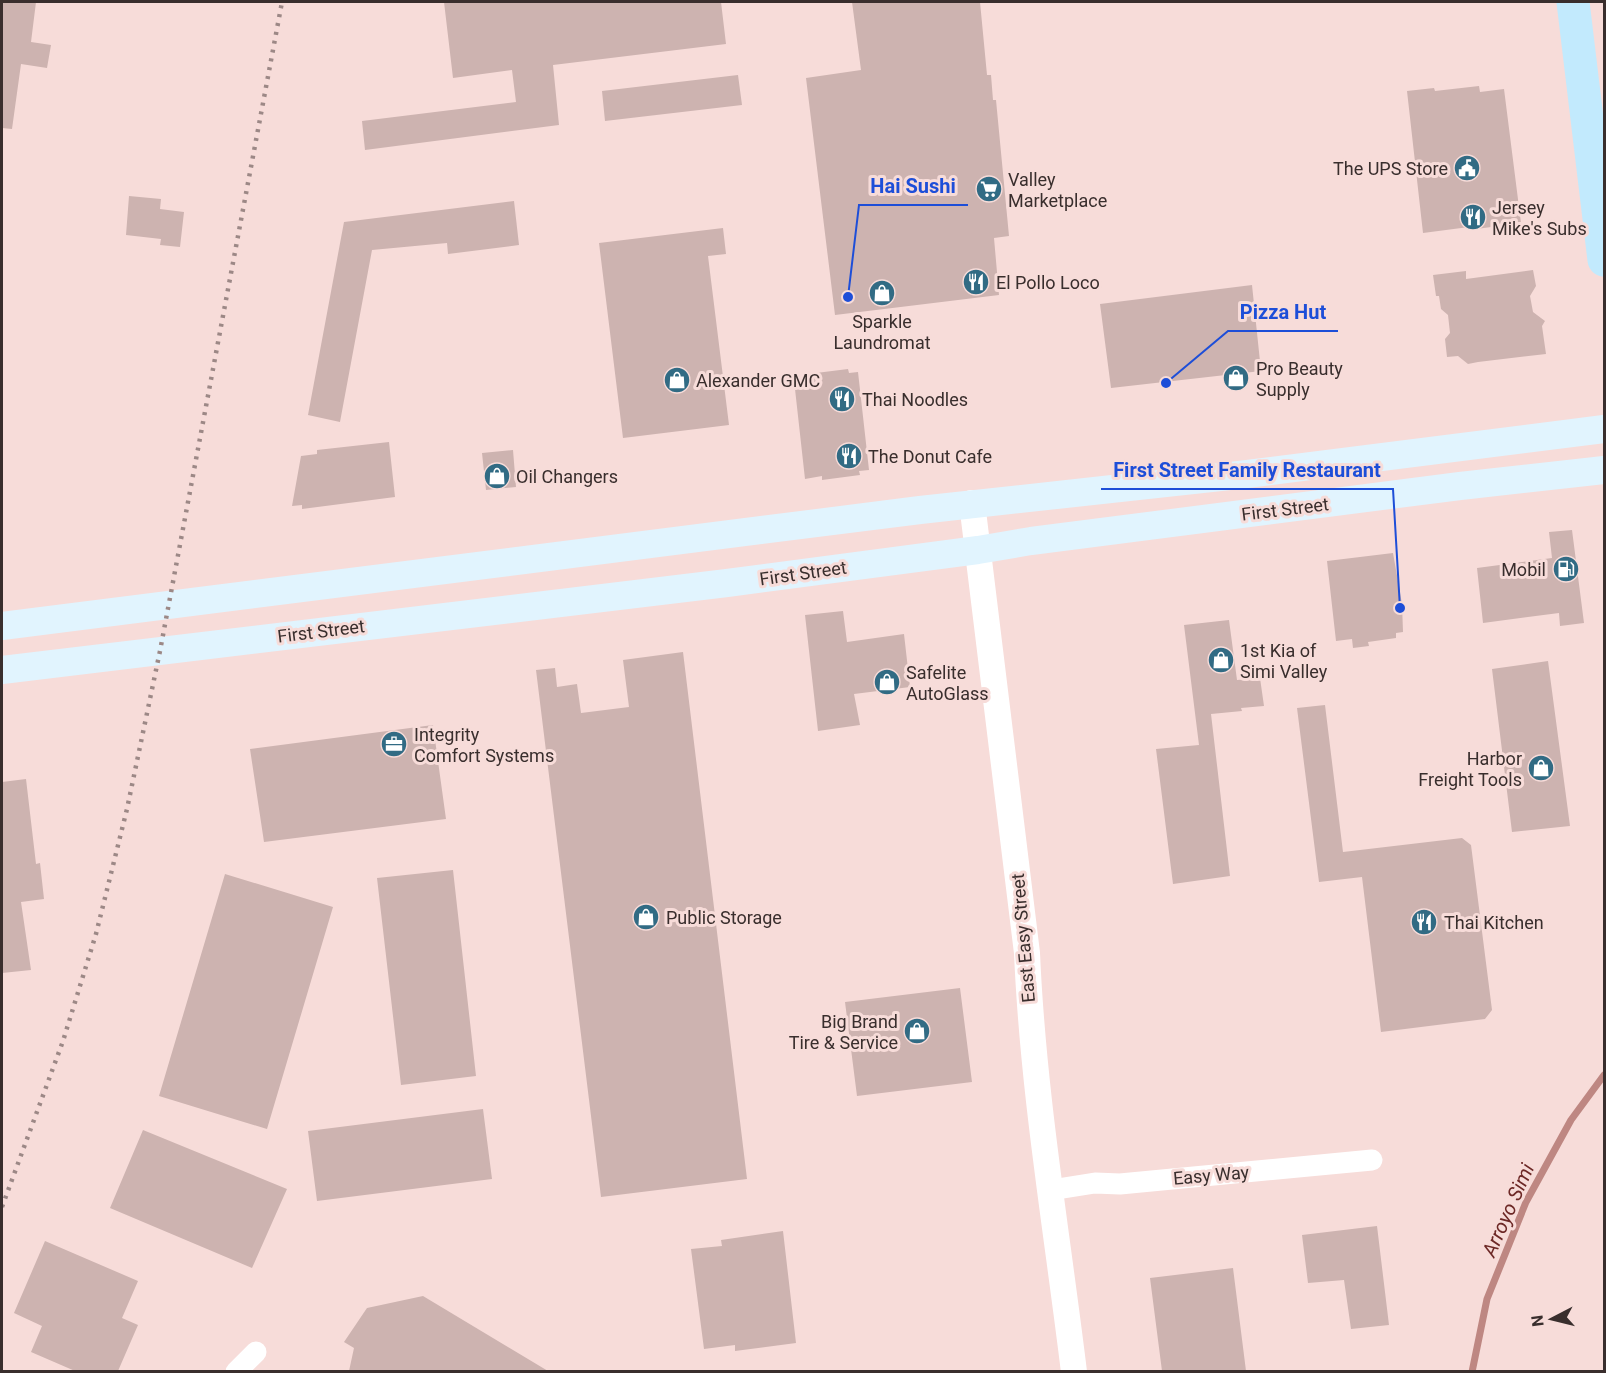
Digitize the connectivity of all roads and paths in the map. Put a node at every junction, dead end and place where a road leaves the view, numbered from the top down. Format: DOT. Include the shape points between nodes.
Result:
graph roads {
  1 [pos="1573,2"];
  2 [pos="1605,260"];
  3 [pos="1605,429"];
  4 [pos="1605,470"];
  5 [pos="972,504"];
  6 [pos="978,550"];
  7 [pos="2,626"];
  8 [pos="2,670"];
  9 [pos="1372,1160"];
  10 [pos="1052,1190"];
  11 [pos="256,1352"];
  12 [pos="236,1371"];
  13 [pos="1074,1371"];
  1 -- 2 [label="main road"];
  3 -- 5 [label="main road"];
  4 -- 6 [label="main road, First Street"];
  5 -- 6 [label="street, East Easy Street"];
  5 -- 7 [label="main road"];
  6 -- 8 [label="main road, First Street"];
  6 -- 10 [label="street, East Easy Street"];
  9 -- 10 [label="street, Easy Way"];
  10 -- 13 [label="street, East Easy Street"];
  11 -- 12 [label="street"];
}
